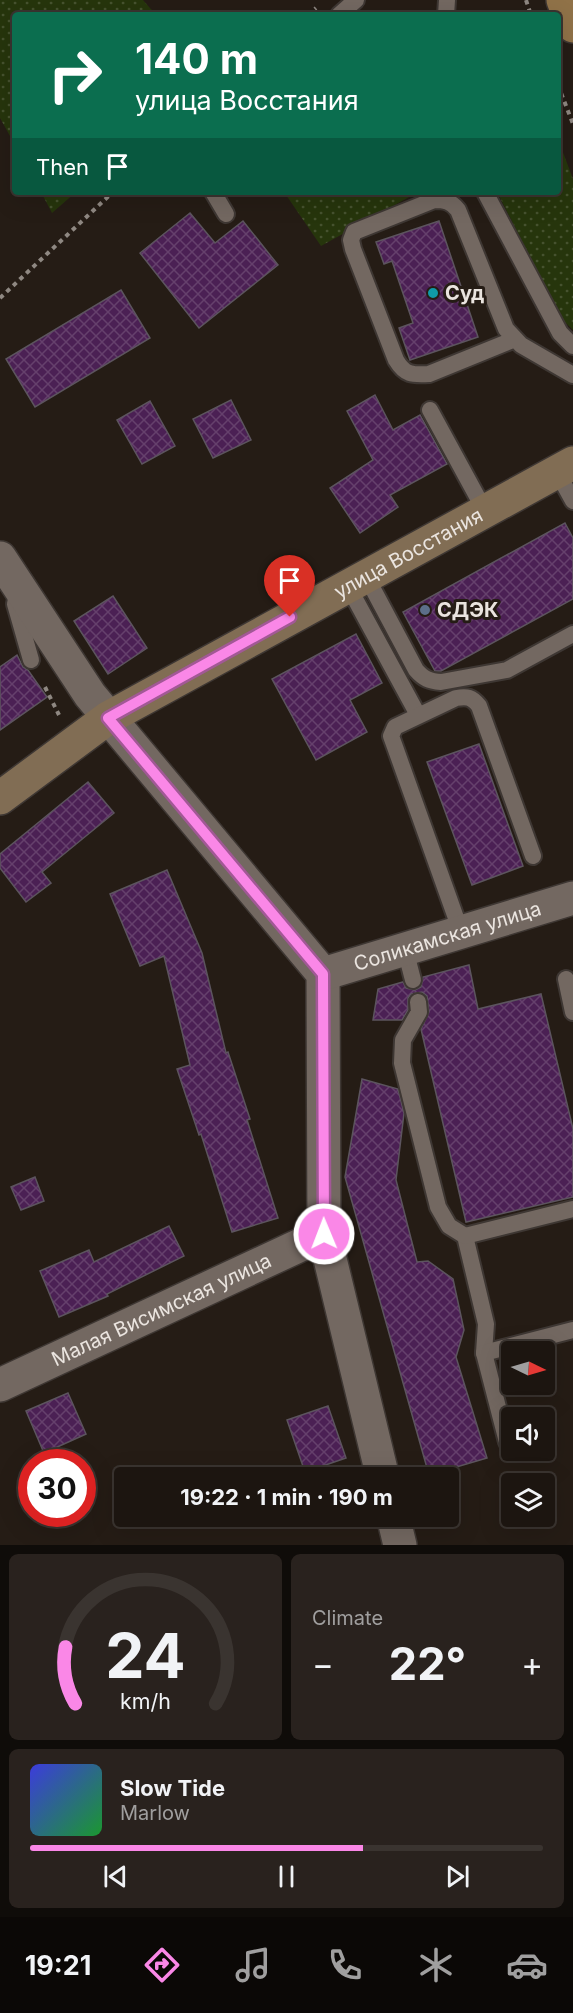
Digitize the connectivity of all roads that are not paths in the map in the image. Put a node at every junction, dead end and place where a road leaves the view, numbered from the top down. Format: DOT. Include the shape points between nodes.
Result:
graph roads {
  1 [pos="356,0"];
  2 [pos="563,0"];
  3 [pos="342,12"];
  4 [pos="573,26"];
  5 [pos="215,195"];
  6 [pos="487,195"];
  7 [pos="226,214"];
  8 [pos="516,339"];
  9 [pos="573,346"];
  10 [pos="573,375"];
  11 [pos="430,410"];
  12 [pos="565,467"];
  13 [pos="573,501"];
  14 [pos="484,511"];
  15 [pos="0,558"];
  16 [pos="357,581"];
  17 [pos="19,586"];
  18 [pos="573,634"];
  19 [pos="31,660"];
  20 [pos="418,715"];
  21 [pos="108,718"];
  22 [pos="0,798"];
  23 [pos="533,856"];
  24 [pos="573,898"];
  25 [pos="461,932"];
  26 [pos="323,974"];
  27 [pos="567,979"];
  28 [pos="418,1002"];
  29 [pos="573,1012"];
  30 [pos="573,1209"];
  31 [pos="324,1234"];
  32 [pos="465,1236"];
  33 [pos="573,1330"];
  34 [pos="484,1353"];
  35 [pos="0,1385"];
  36 [pos="501,1419"];
  37 [pos="380,1467"];
  38 [pos="396,1527"];
  39 [pos="400,1545"];
  1 -- 3 [label="lane"];
  2 -- 4 [label="main road"];
  5 -- 7 [label="lane"];
  6 -- 9 [label="lane" via="560,333"];
  8 -- 8 [label="lane" via="506,329 452,202 434,200 354,232 352,249 402,370 414,375 429,374"];
  8 -- 10 [label="lane"];
  11 -- 14 [label="lane"];
  12 -- 13 [label="lane"];
  12 -- 14 [label="street, улица Восстания"];
  14 -- 16 [label="street, улица Восстания"];
  15 -- 17 [label="street"];
  16 -- 18 [label="lane" via="416,670 430,681 507,670"];
  16 -- 20 [label="lane"];
  16 -- 21 [label="street, улица Восстания"];
  17 -- 19 [label="lane" via="15,604"];
  17 -- 21 [label="street"];
  20 -- 23 [label="lane" via="466,696 479,706"];
  20 -- 25 [label="lane" via="395,727 391,736"];
  21 -- 22 [label="street, улица Восстания"];
  21 -- 26 [label="street"];
  24 -- 25 [label="street, Соликамская улица"];
  25 -- 26 [label="street, Соликамская улица" via="409,964"];
  26 -- 31 [label="street"];
  27 -- 29 [label="lane"];
  28 -- 32 [label="lane" via="419,1012 403,1040 402,1063 438,1207 448,1226"];
  30 -- 32 [label="lane"];
  31 -- 35 [label="street, Малая Висимская улица"];
  31 -- 37 [label="street"];
  32 -- 34 [label="lane" via="486,1324"];
  33 -- 34 [label="lane"];
  34 -- 36 [label="lane"];
  38 -- 39 [label="street"];
}
